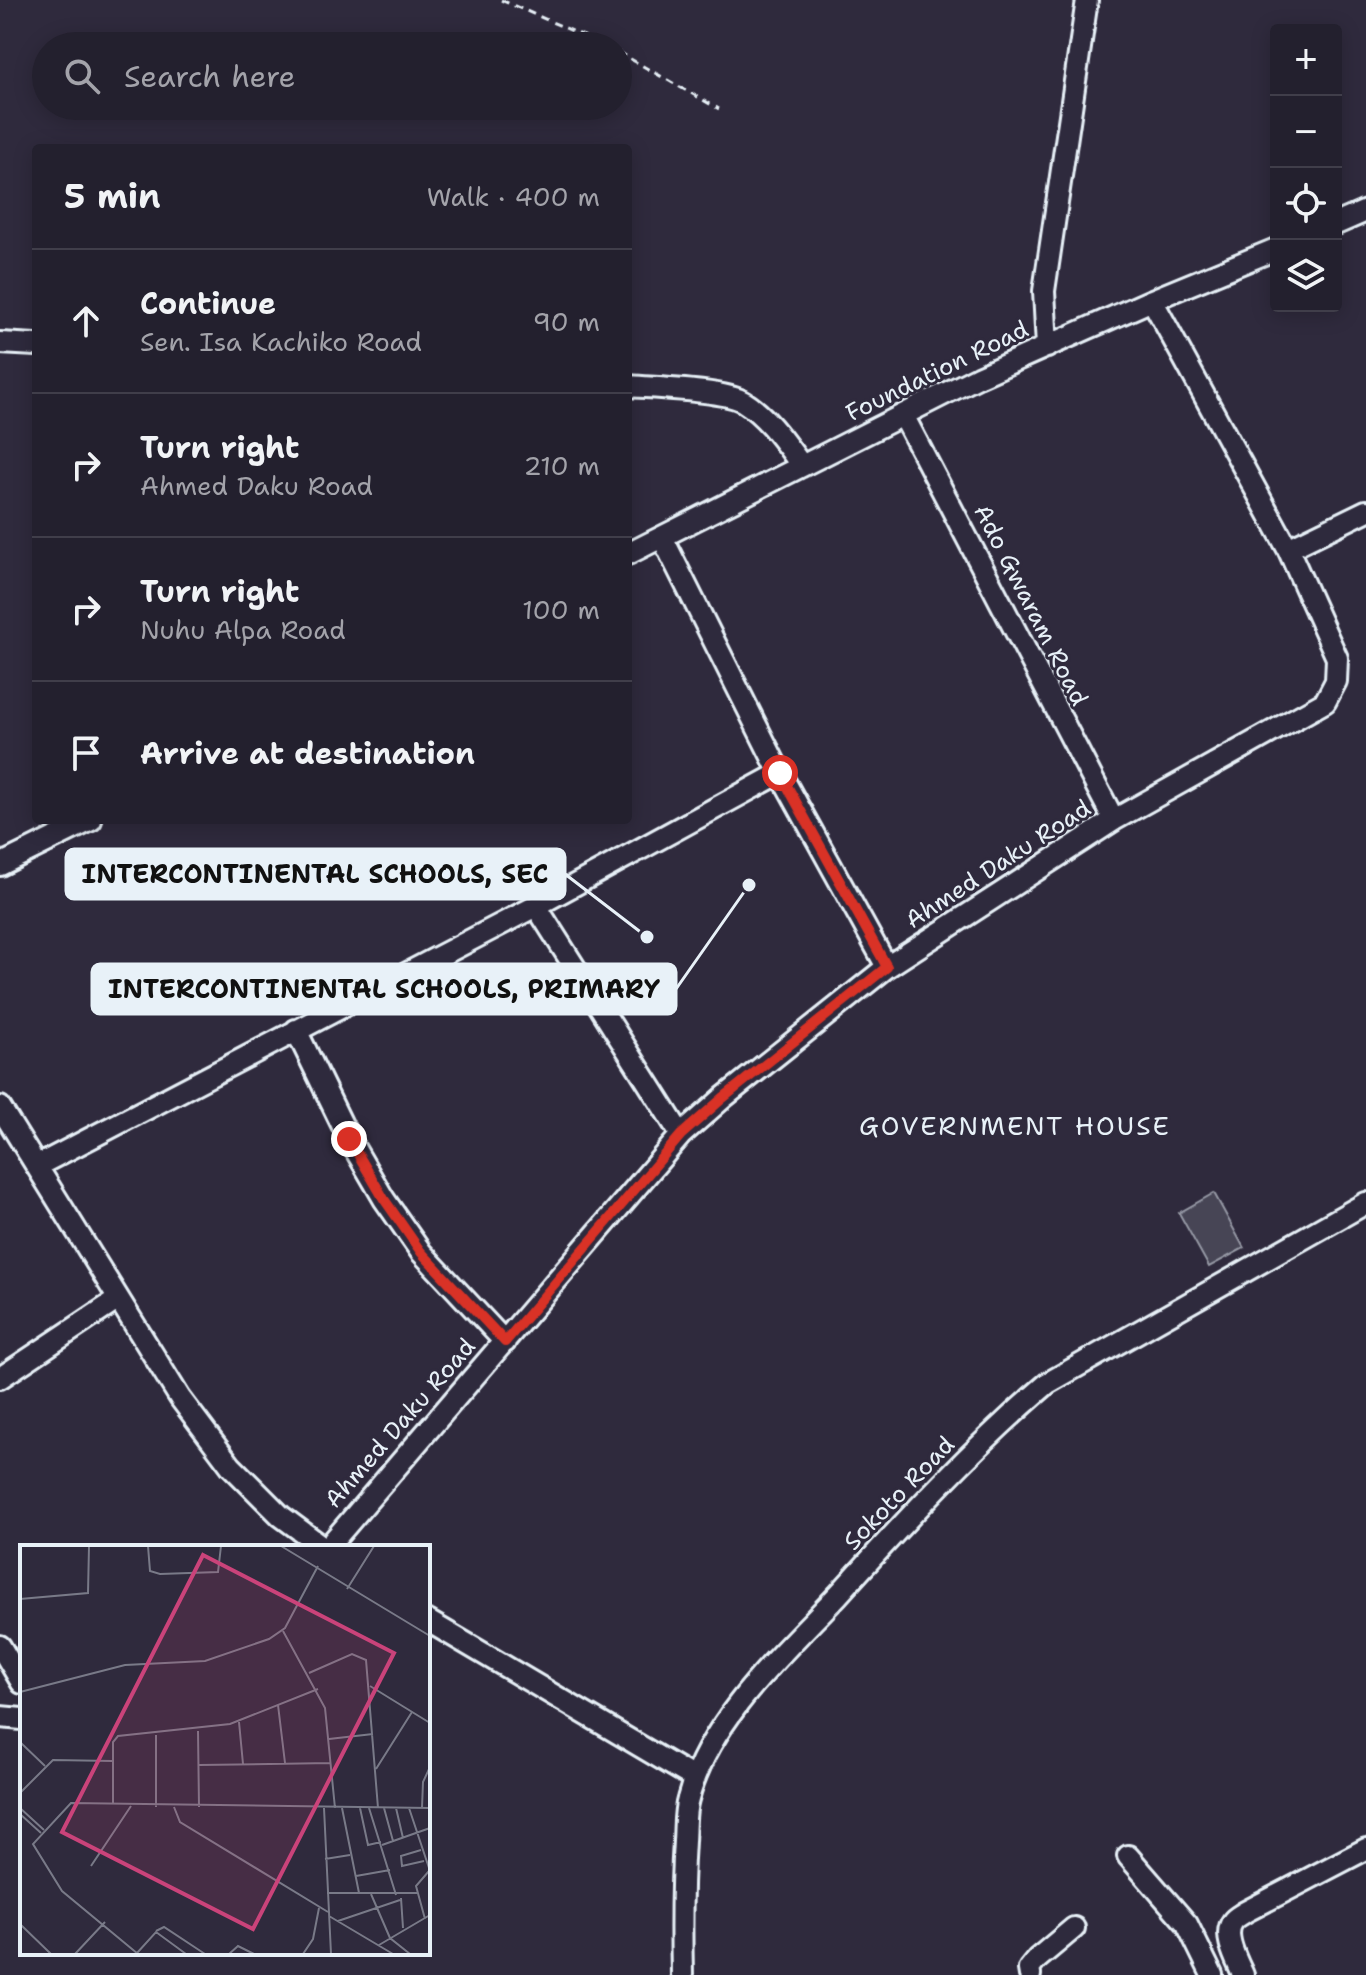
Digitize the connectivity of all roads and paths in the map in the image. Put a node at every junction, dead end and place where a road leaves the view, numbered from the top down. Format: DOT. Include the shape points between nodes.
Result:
graph roads {
  1 [pos="501,0"];
  2 [pos="1087,0"];
  3 [pos="575,32"];
  4 [pos="632,60"];
  5 [pos="719,109"];
  6 [pos="1366,211"];
  7 [pos="1342,221"];
  8 [pos="1270,251"];
  9 [pos="1152,300"];
  10 [pos="0,343"];
  11 [pos="32,345"];
  12 [pos="1047,347"];
  13 [pos="632,386"];
  14 [pos="903,415"];
  15 [pos="802,466"];
  16 [pos="1366,511"];
  17 [pos="662,537"];
  18 [pos="1288,549"];
  19 [pos="632,552"];
  20 [pos="780,773"];
  21 [pos="1114,820"];
  22 [pos="83,824"];
  23 [pos="0,865"];
  24 [pos="536,906"];
  25 [pos="887,967"];
  26 [pos="296,1030"];
  27 [pos="0,1107"];
  28 [pos="681,1135"];
  29 [pos="37,1166"];
  30 [pos="1366,1203"];
  31 [pos="117,1300"];
  32 [pos="505,1342"];
  33 [pos="0,1378"];
  34 [pos="322,1545"];
  35 [pos="327,1545"];
  36 [pos="430,1622"];
  37 [pos="0,1646"];
  38 [pos="20,1680"];
  39 [pos="0,1717"];
  40 [pos="20,1719"];
  41 [pos="694,1778"];
  42 [pos="1366,1849"];
  43 [pos="1128,1856"];
  44 [pos="1074,1928"];
  45 [pos="682,1975"];
  46 [pos="1030,1975"];
  47 [pos="1212,1975"];
  48 [pos="1243,1975"];
  1 -- 3 [label="path"];
  2 -- 12 [label="street" via="1044,291"];
  4 -- 5 [label="path"];
  6 -- 7 [label="street"];
  8 -- 9 [label="street, Foundation Road"];
  9 -- 12 [label="street, Foundation Road"];
  9 -- 18 [label="street, Ahmed Daku Road"];
  10 -- 11 [label="street"];
  12 -- 14 [label="street, Foundation Road"];
  13 -- 15 [label="street" via="743,401 773,427"];
  14 -- 15 [label="street, Foundation Road"];
  14 -- 21 [label="street, Ado Gwaram Road"];
  15 -- 17 [label="street, Foundation Road"];
  16 -- 18 [label="street"];
  17 -- 19 [label="street, Foundation Road"];
  17 -- 20 [label="street"];
  18 -- 21 [label="street, Ahmed Daku Road" via="1337,658 1336,681 1325,702"];
  20 -- 24 [label="street"];
  20 -- 25 [label="street"];
  21 -- 25 [label="street, Ahmed Daku Road"];
  22 -- 23 [label="street"];
  24 -- 26 [label="street"];
  24 -- 28 [label="street"];
  25 -- 28 [label="street, Ahmed Daku Road"];
  26 -- 29 [label="street"];
  26 -- 32 [label="street" via="384,1199 421,1252"];
  27 -- 29 [label="street"];
  28 -- 32 [label="street, Ahmed Daku Road"];
  29 -- 31 [label="street"];
  30 -- 41 [label="street, Sokoto Road" via="1048,1383 915,1510 747,1693 718,1729"];
  31 -- 33 [label="street"];
  31 -- 34 [label="street" via="231,1466 281,1516"];
  32 -- 35 [label="street, Ahmed Daku Road"];
  36 -- 41 [label="street"];
  37 -- 38 [label="street"];
  39 -- 40 [label="street"];
  41 -- 45 [label="street, Sokoto Road" via="687,1802 681,1896"];
  42 -- 48 [label="street" via="1232,1922 1229,1931"];
  43 -- 47 [label="street" via="1187,1924"];
  44 -- 46 [label="street" via="1037,1959"];
}
